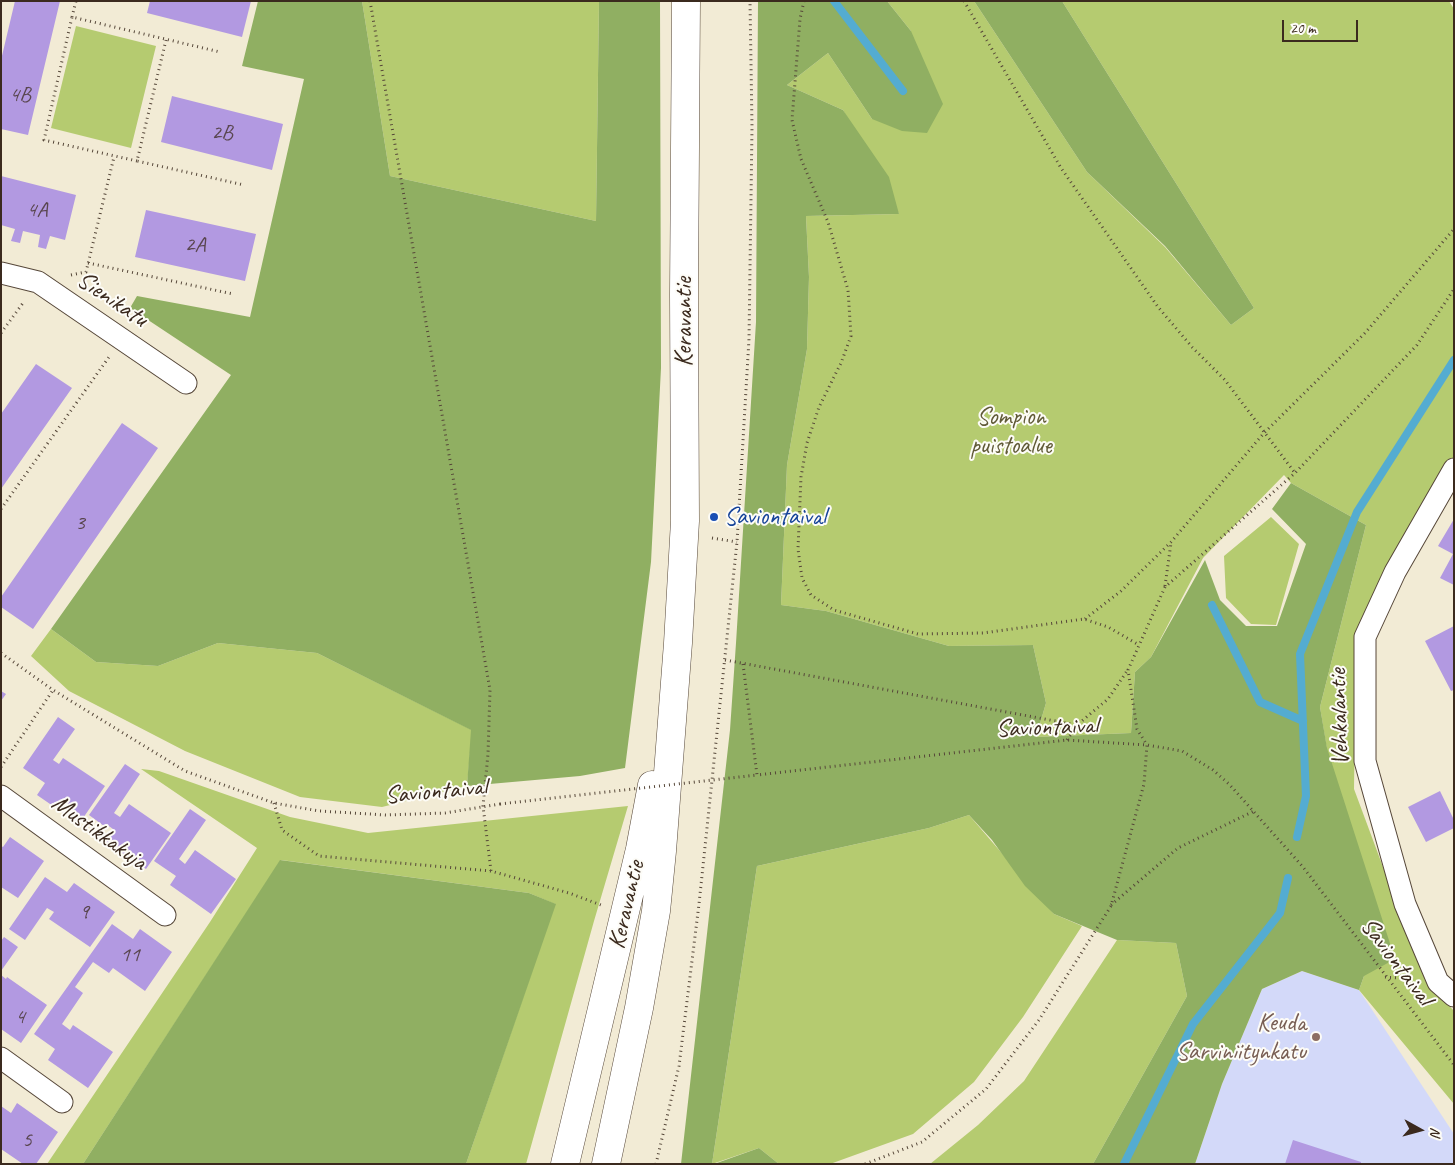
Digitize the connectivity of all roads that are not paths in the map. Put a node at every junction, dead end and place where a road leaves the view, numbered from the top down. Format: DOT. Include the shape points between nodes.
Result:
graph roads {
  1 [pos="686,1"];
  2 [pos="1,274"];
  3 [pos="186,383"];
  4 [pos="1454,469"];
  5 [pos="678,643"];
  6 [pos="1,796"];
  7 [pos="165,915"];
  8 [pos="1454,996"];
  9 [pos="1,1058"];
  10 [pos="62,1102"];
  11 [pos="565,1164"];
  12 [pos="606,1164"];
  1 -- 5 [label="main road, Keravantie" via="685,522"];
  2 -- 3 [label="street, Sienikatu" via="38,282"];
  4 -- 8 [label="street, Vehkalantie" via="1395,572 1365,637 1365,761 1405,904 1438,982"];
  5 -- 11 [label="main road, Keravantie" via="640,849"];
  5 -- 12 [label="main road, Keravantie" via="656,911"];
  6 -- 7 [label="street, Mustikkakuja"];
  9 -- 10 [label="street"];
}
